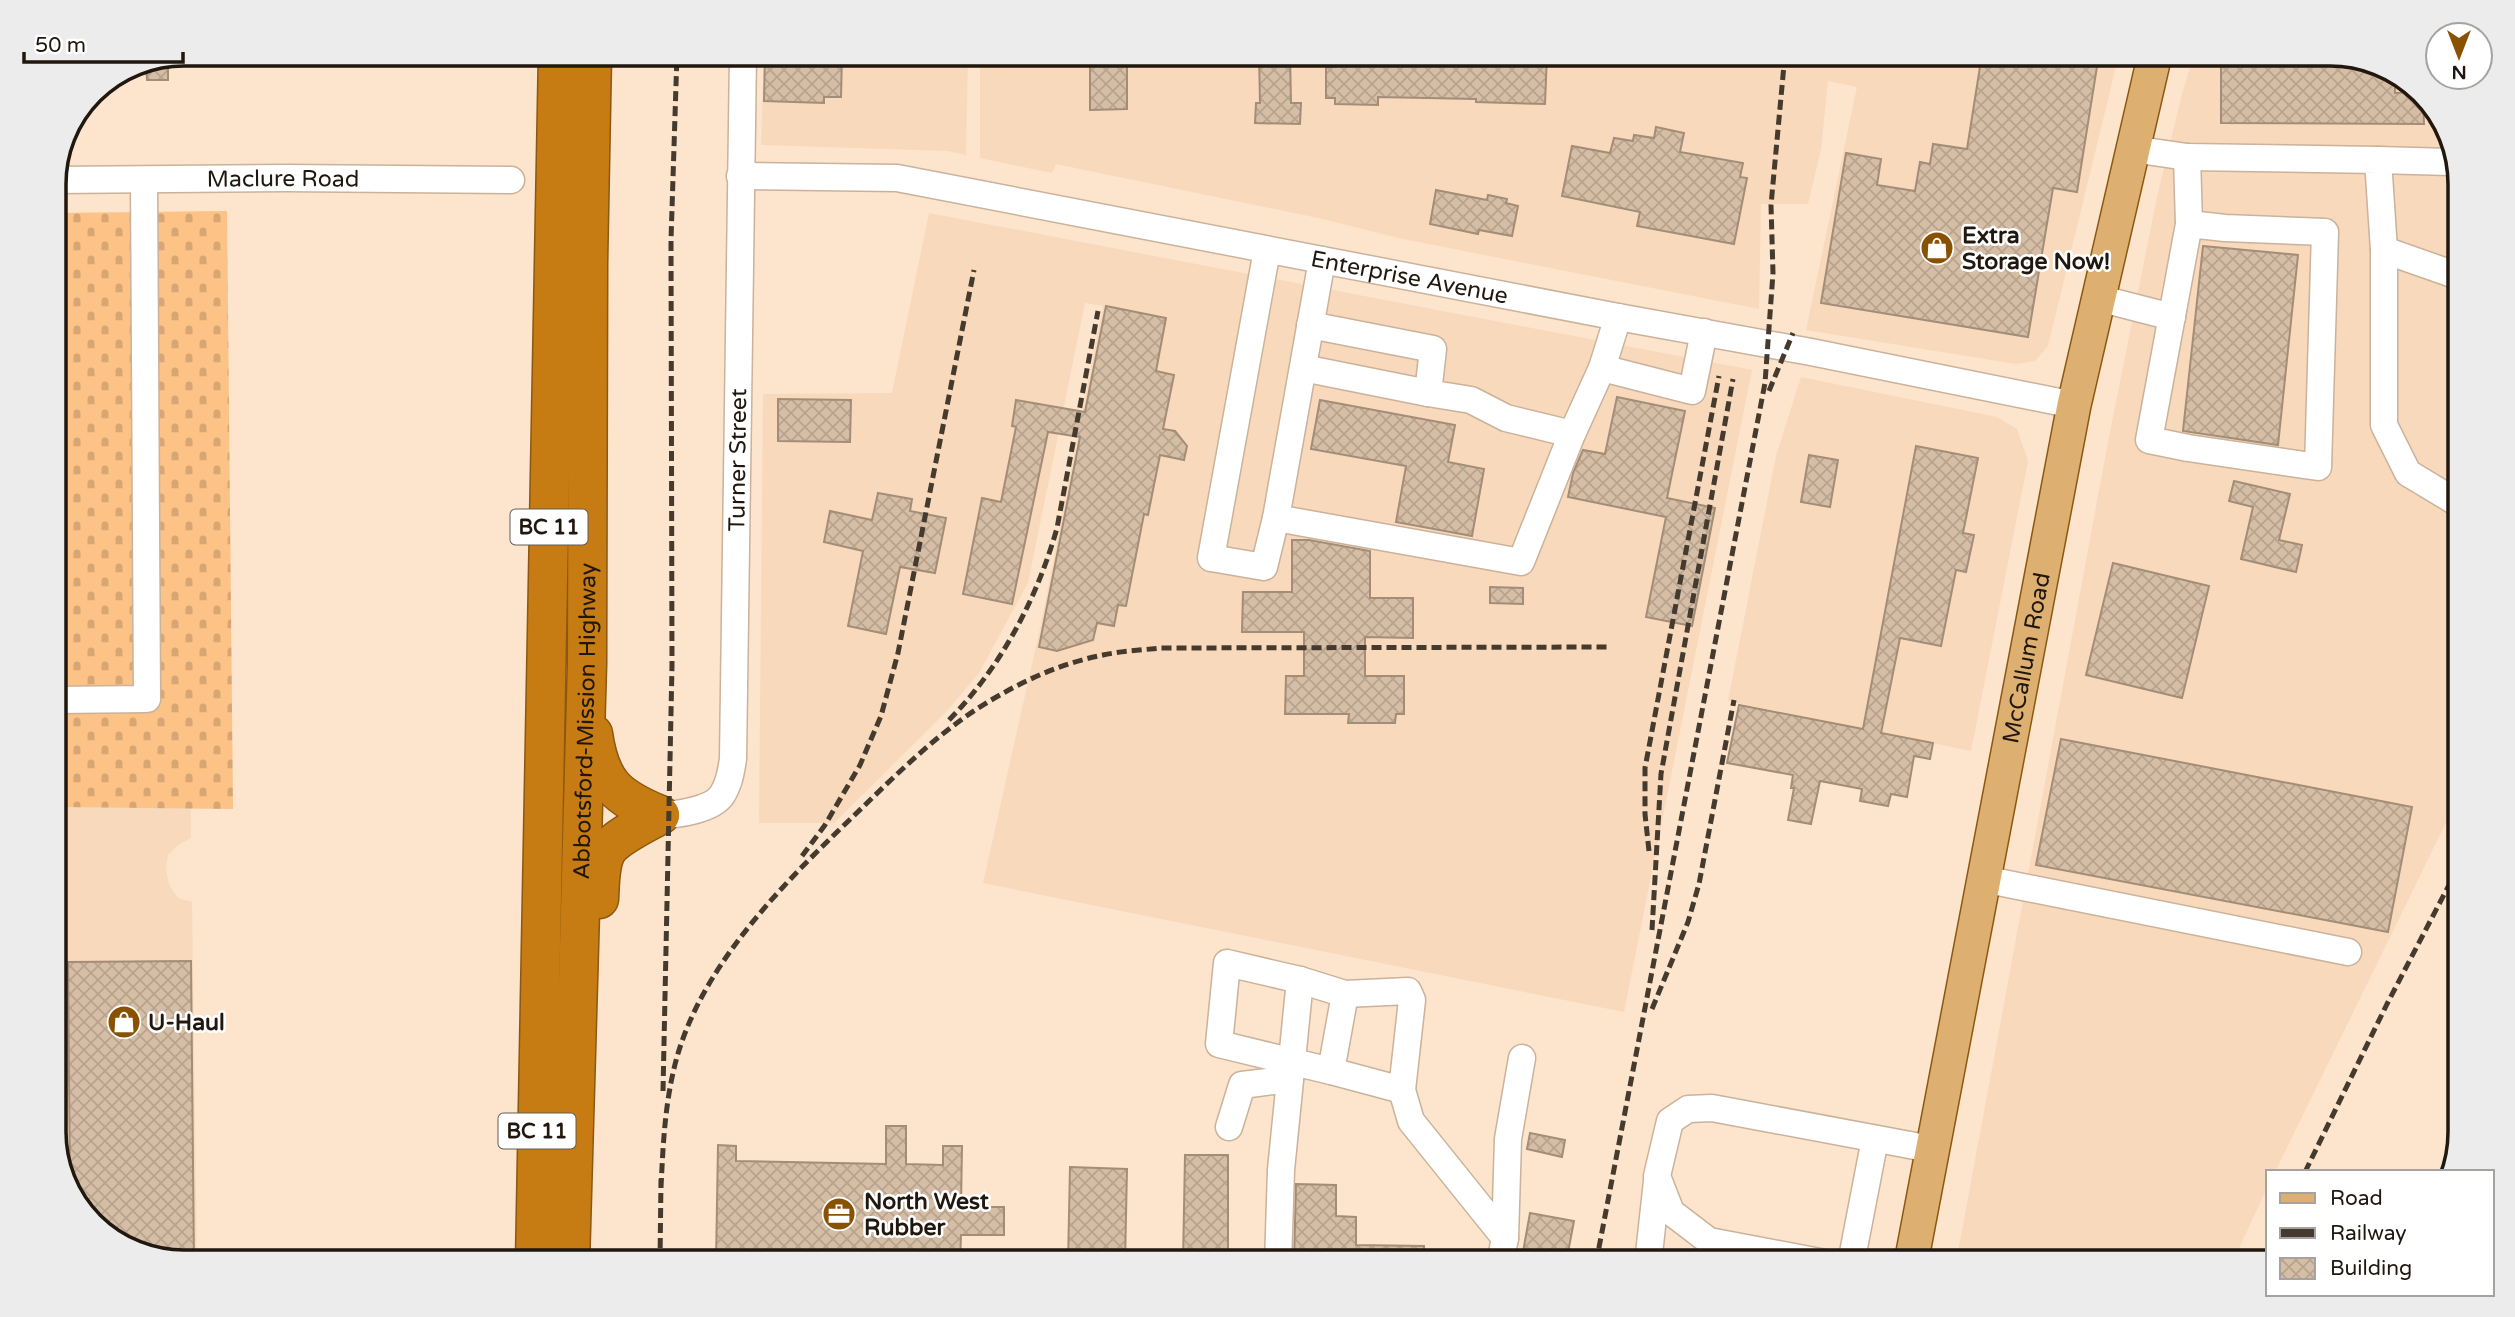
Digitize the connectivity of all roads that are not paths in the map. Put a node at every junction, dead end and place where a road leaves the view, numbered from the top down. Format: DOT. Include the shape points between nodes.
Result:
graph roads {
  1 [pos="558,66"];
  2 [pos="592,66"];
  3 [pos="743,66"];
  4 [pos="2152,66"];
  5 [pos="2132,149"];
  6 [pos="2187,158"];
  7 [pos="2378,160"];
  8 [pos="2446,162"];
  9 [pos="740,176"];
  10 [pos="67,180"];
  11 [pos="144,180"];
  12 [pos="511,180"];
  13 [pos="2189,224"];
  14 [pos="1267,250"];
  15 [pos="2384,250"];
  16 [pos="1322,260"];
  17 [pos="2448,273"];
  18 [pos="2098,298"];
  19 [pos="1618,317"];
  20 [pos="2172,317"];
  21 [pos="1311,325"];
  22 [pos="1704,332"];
  23 [pos="1303,368"];
  24 [pos="1602,368"];
  25 [pos="1428,393"];
  26 [pos="2074,405"];
  27 [pos="1572,434"];
  28 [pos="2448,498"];
  29 [pos="1276,518"];
  30 [pos="587,664"];
  31 [pos="67,700"];
  32 [pos="660,815"];
  33 [pos="1983,879"];
  34 [pos="2348,952"];
  35 [pos="1300,980"];
  36 [pos="1345,993"];
  37 [pos="1522,1058"];
  38 [pos="1291,1070"];
  39 [pos="1331,1070"];
  40 [pos="1402,1090"];
  41 [pos="1229,1127"];
  42 [pos="1875,1139"];
  43 [pos="1931,1149"];
  44 [pos="1657,1176"];
  45 [pos="535,1250"];
  46 [pos="570,1250"];
  47 [pos="581,1250"];
  48 [pos="1278,1250"];
  49 [pos="1503,1250"];
  50 [pos="1649,1250"];
  51 [pos="1718,1250"];
  52 [pos="1854,1250"];
  53 [pos="1913,1250"];
  1 -- 45 [label="highway, Abbotsford-Mission Highway / BC 11"];
  2 -- 30 [label="highway, Abbotsford-Mission Highway / BC 11"];
  3 -- 9 [label="street, Turner Street"];
  4 -- 5 [label="main road, McCallum Road"];
  5 -- 6 [label="street"];
  5 -- 18 [label="main road, McCallum Road"];
  6 -- 7 [label="street"];
  6 -- 13 [label="street"];
  7 -- 8 [label="street"];
  7 -- 15 [label="street"];
  9 -- 14 [label="street, Enterprise Avenue" via="897,178"];
  9 -- 32 [label="street, Turner Street" via="733,759 720,798 699,809"];
  10 -- 11 [label="street, Maclure Road"];
  11 -- 12 [label="street, Maclure Road"];
  11 -- 31 [label="street" via="147,699"];
  13 -- 20 [label="street"];
  13 -- 20 [label="street" via="2325,232 2318,467 2149,440"];
  14 -- 16 [label="street, Enterprise Avenue"];
  14 -- 29 [label="street" via="1211,558 1264,567"];
  15 -- 17 [label="street"];
  15 -- 28 [label="street" via="2384,425 2408,474"];
  16 -- 19 [label="street, Enterprise Avenue"];
  16 -- 21 [label="street"];
  18 -- 20 [label="street"];
  18 -- 26 [label="main road, McCallum Road"];
  19 -- 22 [label="street, Enterprise Avenue"];
  19 -- 24 [label="street"];
  21 -- 23 [label="street"];
  21 -- 25 [label="street" via="1433,349"];
  22 -- 24 [label="street" via="1692,391"];
  22 -- 26 [label="street, Enterprise Avenue"];
  23 -- 25 [label="street"];
  23 -- 29 [label="street"];
  24 -- 27 [label="street"];
  25 -- 27 [label="street" via="1471,400 1506,418"];
  26 -- 33 [label="main road, McCallum Road"];
  27 -- 29 [label="street" via="1521,562"];
  30 -- 32 [label="highway" via="600,768 616,791"];
  30 -- 46 [label="highway, Abbotsford-Mission Highway / BC 11"];
  32 -- 47 [label="highway" via="608,849 602,866 592,1182"];
  33 -- 34 [label="street"];
  33 -- 43 [label="main road, McCallum Road"];
  35 -- 36 [label="street"];
  35 -- 38 [label="street"];
  35 -- 38 [label="street" via="1227,963 1219,1044"];
  36 -- 39 [label="street"];
  36 -- 40 [label="street" via="1408,991 1412,1000"];
  37 -- 49 [label="street" via="1508,1139"];
  38 -- 39 [label="street"];
  38 -- 41 [label="street" via="1242,1085"];
  38 -- 48 [label="street"];
  39 -- 40 [label="street"];
  40 -- 49 [label="street" via="1411,1121"];
  42 -- 43 [label="street"];
  42 -- 44 [label="street" via="1712,1108 1688,1109 1670,1121"];
  42 -- 52 [label="street"];
  43 -- 53 [label="main road, McCallum Road"];
  44 -- 50 [label="street"];
  44 -- 51 [label="street" via="1671,1212"];
}
